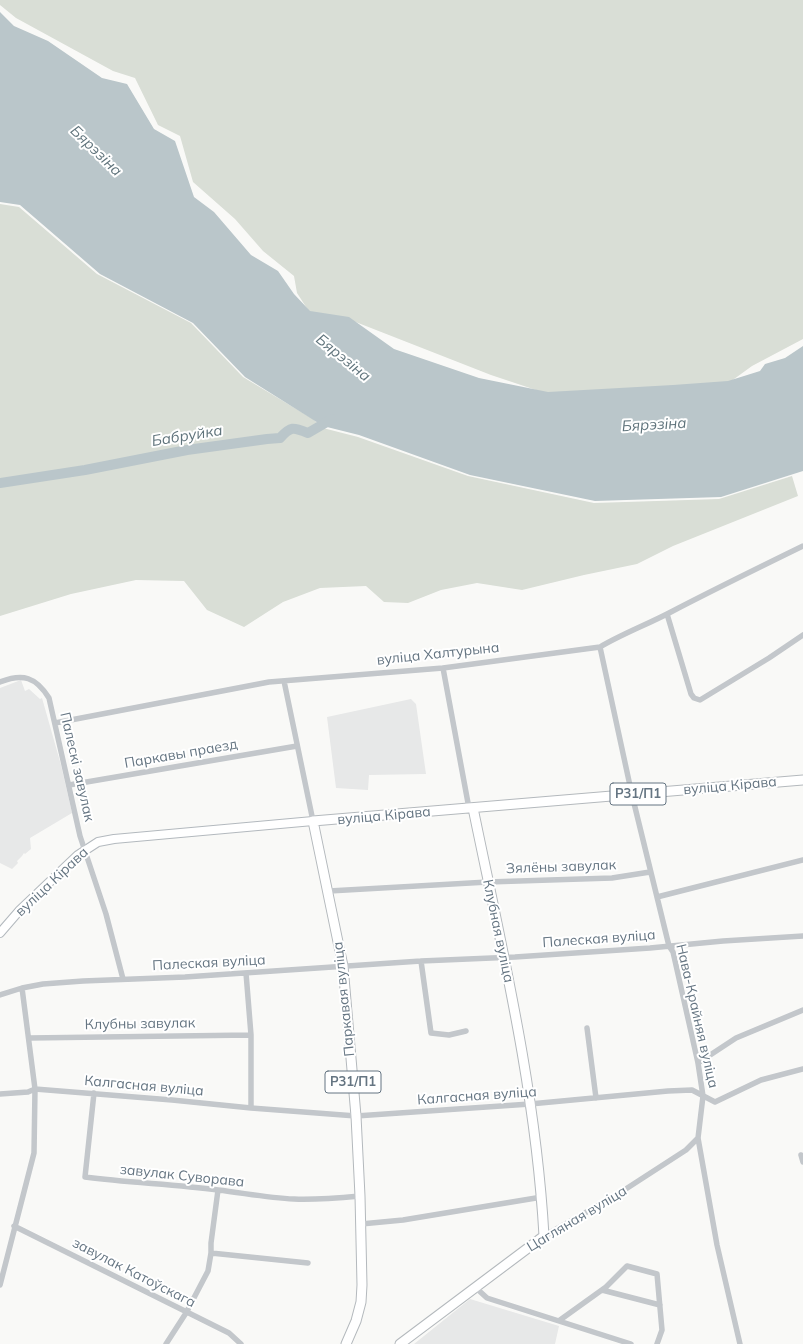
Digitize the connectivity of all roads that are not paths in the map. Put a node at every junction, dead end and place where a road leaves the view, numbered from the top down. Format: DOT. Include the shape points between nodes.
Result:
graph roads {
  1 [pos="803,546"];
  2 [pos="667,614"];
  3 [pos="803,634"];
  4 [pos="600,648"];
  5 [pos="442,668"];
  6 [pos="284,681"];
  7 [pos="0,682"];
  8 [pos="55,722"];
  9 [pos="297,746"];
  10 [pos="803,780"];
  11 [pos="69,785"];
  12 [pos="632,794"];
  13 [pos="473,808"];
  14 [pos="313,821"];
  15 [pos="85,849"];
  16 [pos="803,860"];
  17 [pos="650,872"];
  18 [pos="488,882"];
  19 [pos="328,892"];
  20 [pos="657,897"];
  21 [pos="0,933"];
  22 [pos="803,936"];
  23 [pos="669,946"];
  24 [pos="504,957"];
  25 [pos="421,961"];
  26 [pos="343,966"];
  27 [pos="246,973"];
  28 [pos="123,979"];
  29 [pos="22,988"];
  30 [pos="0,995"];
  31 [pos="803,1010"];
  32 [pos="587,1028"];
  33 [pos="466,1032"];
  34 [pos="252,1035"];
  35 [pos="29,1038"];
  36 [pos="698,1063"];
  37 [pos="803,1069"];
  38 [pos="35,1089"];
  39 [pos="94,1093"];
  40 [pos="0,1094"];
  41 [pos="703,1096"];
  42 [pos="596,1098"];
  43 [pos="530,1104"];
  44 [pos="251,1108"];
  45 [pos="356,1116"];
  46 [pos="698,1138"];
  47 [pos="801,1155"];
  48 [pos="803,1162"];
  49 [pos="218,1190"];
  50 [pos="360,1196"];
  51 [pos="542,1197"];
  52 [pos="361,1224"];
  53 [pos="14,1226"];
  54 [pos="544,1236"];
  55 [pos="212,1253"];
  56 [pos="308,1263"];
  57 [pos="0,1285"];
  58 [pos="475,1287"];
  59 [pos="602,1290"];
  60 [pos="660,1305"];
  61 [pos="186,1313"];
  62 [pos="560,1320"];
  63 [pos="166,1344"];
  64 [pos="242,1344"];
  65 [pos="346,1344"];
  66 [pos="400,1344"];
  67 [pos="631,1344"];
  68 [pos="657,1344"];
  69 [pos="740,1344"];
  1 -- 2 [label="street, вуліца Халтурына"];
  2 -- 3 [label="street" via="691,694 700,700"];
  2 -- 4 [label="street, вуліца Халтурына"];
  4 -- 5 [label="street, вуліца Халтурына"];
  4 -- 12 [label="street, Нава-Крайняя вуліца"];
  5 -- 6 [label="street, вуліца Халтурына"];
  5 -- 13 [label="street, Клубная вуліца" via="468,802"];
  6 -- 8 [label="street, вуліца Халтурына"];
  6 -- 9 [label="street, Паркавая вуліца"];
  7 -- 8 [label="street, Палескі завулак" via="14,677 24,677 39,684 49,698"];
  8 -- 11 [label="street, Палескі завулак"];
  9 -- 11 [label="street, Паркавы праезд"];
  9 -- 14 [label="street, Паркавая вуліца"];
  10 -- 12 [label="main road, вуліца Кірава / Р31/П1"];
  11 -- 15 [label="street, Палескі завулак"];
  12 -- 13 [label="main road, вуліца Кірава / Р31/П1"];
  12 -- 17 [label="street, Нава-Крайняя вуліца"];
  13 -- 14 [label="main road, вуліца Кірава / Р31/П1"];
  13 -- 18 [label="main road, Клубная вуліца"];
  14 -- 15 [label="main road, вуліца Кірава" via="114,839 98,842"];
  14 -- 19 [label="main road, Паркавая вуліца / Р31/П1"];
  15 -- 21 [label="main road, вуліца Кірава" via="40,890"];
  15 -- 28 [label="street, Палескі завулак"];
  16 -- 20 [label="street"];
  17 -- 18 [label="street, Зялёны завулак" via="612,878"];
  17 -- 20 [label="street, Нава-Крайняя вуліца"];
  18 -- 19 [label="street, Зялёны завулак"];
  18 -- 24 [label="main road, Клубная вуліца"];
  19 -- 26 [label="main road, Паркавая вуліца / Р31/П1"];
  20 -- 23 [label="street, Нава-Крайняя вуліца"];
  22 -- 23 [label="street, Палеская вуліца"];
  23 -- 24 [label="street, Палеская вуліца"];
  23 -- 36 [label="street, Нава-Крайняя вуліца" via="673,952"];
  24 -- 25 [label="street, Палеская вуліца"];
  24 -- 43 [label="main road, Клубная вуліца"];
  25 -- 26 [label="street, Палеская вуліца"];
  25 -- 33 [label="street" via="432,1033 449,1035"];
  26 -- 27 [label="street, Палеская вуліца"];
  26 -- 45 [label="main road, Паркавая вуліца / Р31/П1"];
  27 -- 28 [label="street, Палеская вуліца"];
  27 -- 34 [label="street"];
  28 -- 29 [label="street, Палеская вуліца" via="43,984"];
  29 -- 30 [label="street, Палеская вуліца"];
  29 -- 35 [label="street"];
  31 -- 36 [label="street" via="736,1038"];
  32 -- 42 [label="street"];
  34 -- 35 [label="street, Клубны завулак"];
  34 -- 44 [label="street"];
  35 -- 38 [label="street"];
  36 -- 41 [label="street, Нава-Крайняя вуліца"];
  37 -- 41 [label="street" via="761,1080 715,1102"];
  38 -- 39 [label="street, Калгасная вуліца"];
  38 -- 40 [label="street, Калгасная вуліца"];
  38 -- 53 [label="street" via="34,1153"];
  39 -- 44 [label="street, Калгасная вуліца"];
  39 -- 49 [label="street, завулак Суворава" via="86,1177"];
  41 -- 42 [label="street, Калгасная вуліца" via="686,1090"];
  41 -- 46 [label="street, Нава-Крайняя вуліца"];
  42 -- 43 [label="street, Калгасная вуліца"];
  43 -- 45 [label="street, Калгасная вуліца"];
  43 -- 51 [label="main road, Клубная вуліца"];
  44 -- 45 [label="street, Калгасная вуліца"];
  45 -- 50 [label="main road, Паркавая вуліца / Р31/П1"];
  46 -- 54 [label="street, Цагляная вуліца" via="686,1150 615,1196"];
  46 -- 69 [label="street, Нава-Крайняя вуліца"];
  47 -- 48 [label="street"];
  49 -- 50 [label="street, завулак Суворава" via="294,1199"];
  49 -- 55 [label="street"];
  50 -- 52 [label="main road, Паркавая вуліца / Р31/П1"];
  51 -- 52 [label="street" via="403,1220"];
  51 -- 54 [label="main road, Клубная вуліца"];
  52 -- 65 [label="main road, Паркавая вуліца / Р31/П1" via="361,1302"];
  53 -- 57 [label="street"];
  53 -- 61 [label="street, завулак Катоўскага"];
  54 -- 58 [label="main road, Цагляная вуліца"];
  55 -- 56 [label="street"];
  55 -- 61 [label="street" via="208,1271"];
  58 -- 62 [label="street" via="487,1298"];
  58 -- 66 [label="main road, Цагляная вуліца"];
  59 -- 60 [label="street"];
  59 -- 60 [label="street" via="627,1266 657,1274"];
  59 -- 62 [label="street"];
  60 -- 68 [label="street" via="662,1330"];
  61 -- 63 [label="street"];
  61 -- 64 [label="street, завулак Катоўскага" via="228,1333"];
  62 -- 67 [label="street"];
}
